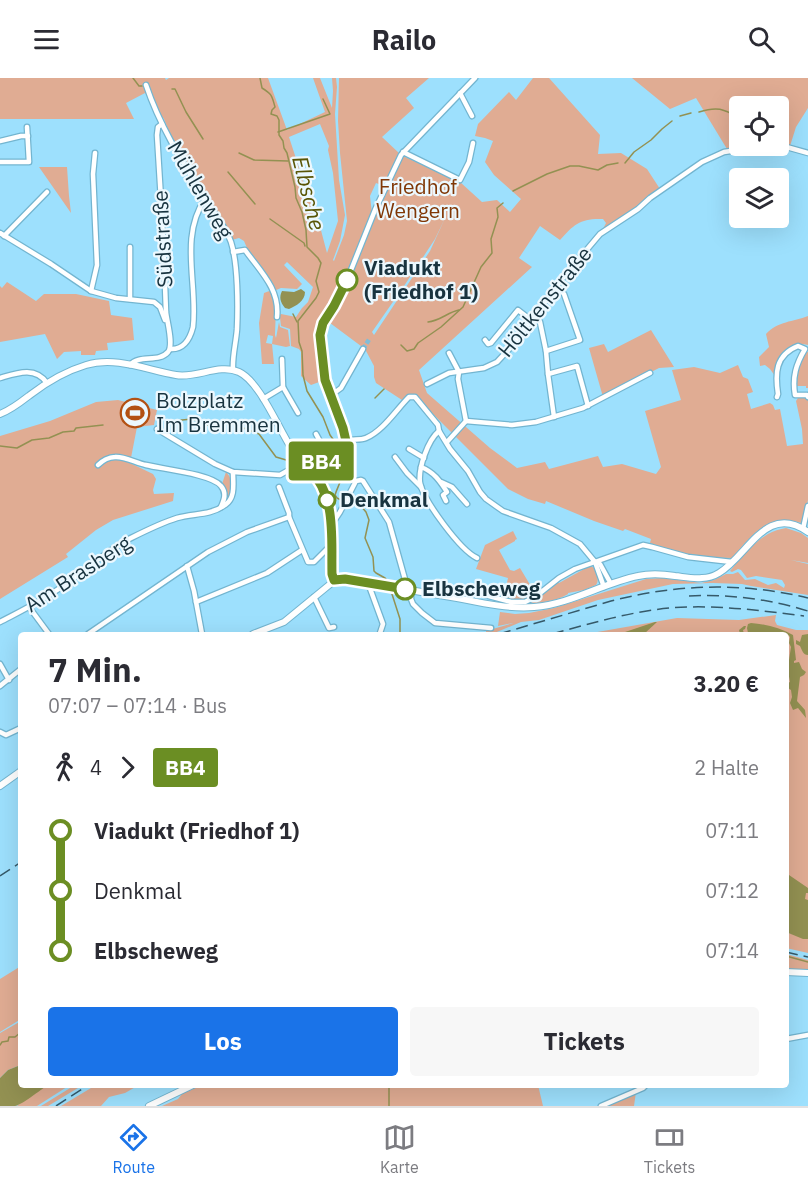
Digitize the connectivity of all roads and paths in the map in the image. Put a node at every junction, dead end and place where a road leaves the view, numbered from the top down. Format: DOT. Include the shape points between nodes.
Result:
graph roads {
  1 [pos="475,78"];
  2 [pos="146,85"];
  3 [pos="460,93"];
  4 [pos="472,116"];
  5 [pos="162,124"];
  6 [pos="27,127"];
  7 [pos="28,136"];
  8 [pos="0,141"];
  9 [pos="474,143"];
  10 [pos="403,152"];
  11 [pos="96,153"];
  12 [pos="808,153"];
  13 [pos="0,162"];
  14 [pos="47,192"];
  15 [pos="206,199"];
  16 [pos="2,235"];
  17 [pos="129,247"];
  18 [pos="233,252"];
  19 [pos="555,286"];
  20 [pos="91,291"];
  21 [pos="130,299"];
  22 [pos="277,318"];
  23 [pos="532,318"];
  24 [pos="166,323"];
  25 [pos="485,340"];
  26 [pos="170,349"];
  27 [pos="363,349"];
  28 [pos="546,351"];
  29 [pos="449,353"];
  30 [pos="282,359"];
  31 [pos="130,365"];
  32 [pos="233,370"];
  33 [pos="459,372"];
  34 [pos="548,374"];
  35 [pos="650,374"];
  36 [pos="0,378"];
  37 [pos="47,383"];
  38 [pos="427,384"];
  39 [pos="283,387"];
  40 [pos="330,396"];
  41 [pos="777,397"];
  42 [pos="808,397"];
  43 [pos="263,399"];
  44 [pos="588,406"];
  45 [pos="298,413"];
  46 [pos="0,414"];
  47 [pos="554,417"];
  48 [pos="465,423"];
  49 [pos="157,429"];
  50 [pos="439,431"];
  51 [pos="316,434"];
  52 [pos="448,440"];
  53 [pos="346,441"];
  54 [pos="409,449"];
  55 [pos="328,456"];
  56 [pos="395,457"];
  57 [pos="424,458"];
  58 [pos="303,462"];
  59 [pos="98,465"];
  60 [pos="421,467"];
  61 [pos="309,468"];
  62 [pos="233,472"];
  63 [pos="441,482"];
  64 [pos="279,487"];
  65 [pos="422,487"];
  66 [pos="446,501"];
  67 [pos="467,504"];
  68 [pos="808,506"];
  69 [pos="221,507"];
  70 [pos="289,517"];
  71 [pos="332,524"];
  72 [pos="806,530"];
  73 [pos="332,544"];
  74 [pos="302,550"];
  75 [pos="477,558"];
  76 [pos="595,562"];
  77 [pos="732,562"];
  78 [pos="187,566"];
  79 [pos="334,580"];
  80 [pos="368,583"];
  81 [pos="607,585"];
  82 [pos="410,590"];
  83 [pos="470,591"];
  84 [pos="314,597"];
  85 [pos="196,603"];
  86 [pos="29,608"];
  87 [pos="0,622"];
  88 [pos="334,627"];
  89 [pos="491,628"];
  90 [pos="47,632"];
  91 [pos="91,632"];
  92 [pos="202,632"];
  93 [pos="258,632"];
  94 [pos="380,632"];
  95 [pos="0,664"];
  96 [pos="18,672"];
  97 [pos="9,680"];
  98 [pos="0,686"];
  99 [pos="18,729"];
  100 [pos="0,732"];
  101 [pos="18,773"];
  102 [pos="0,786"];
  103 [pos="789,972"];
  104 [pos="808,973"];
  105 [pos="808,1035"];
  106 [pos="789,1038"];
  107 [pos="187,1088"];
  108 [pos="643,1088"];
  109 [pos="150,1106"];
  110 [pos="601,1106"];
  1 -- 3 [label="street"];
  2 -- 5 [label="street, Mühlenweg"];
  3 -- 4 [label="street"];
  3 -- 10 [label="street"];
  5 -- 15 [label="street, Mühlenweg"];
  5 -- 24 [label="street, Südstraße" via="157,135"];
  6 -- 7 [label="street"];
  7 -- 8 [label="street"];
  7 -- 13 [label="street" via="29,162"];
  9 -- 10 [label="street" via="460,180"];
  10 -- 40 [label="street" via="347,280 321,327 324,375"];
  11 -- 20 [label="street" via="93,174 97,265"];
  12 -- 19 [label="street, Höltkenstraße" via="774,147 733,150 707,159 603,232"];
  14 -- 16 [label="street"];
  15 -- 18 [label="street, Mühlenweg"];
  15 -- 26 [label="street" via="196,215 191,241 193,327 185,344"];
  16 -- 20 [label="street"];
  17 -- 21 [label="street"];
  18 -- 22 [label="street" via="245,250 266,276 278,307"];
  18 -- 32 [label="street, Mühlenweg" via="237,321"];
  19 -- 23 [label="street, Höltkenstraße"];
  19 -- 28 [label="street" via="564,294 580,340"];
  20 -- 21 [label="street"];
  21 -- 24 [label="street" via="156,302"];
  23 -- 25 [label="street" via="518,310 490,344"];
  23 -- 28 [label="street" via="540,322"];
  23 -- 33 [label="street, Höltkenstraße" via="494,364"];
  24 -- 26 [label="street, Südstraße"];
  26 -- 31 [label="street" via="157,358 136,360"];
  27 -- 40 [label="street" via="341,388"];
  28 -- 34 [label="street"];
  29 -- 33 [label="street"];
  30 -- 39 [label="street"];
  31 -- 32 [label="main road" via="183,376"];
  31 -- 37 [label="main road" via="95,363"];
  32 -- 43 [label="main road" via="247,377"];
  33 -- 38 [label="street, Höltkenstraße"];
  33 -- 48 [label="street"];
  34 -- 44 [label="street" via="577,366"];
  34 -- 47 [label="street"];
  35 -- 44 [label="street"];
  36 -- 37 [label="street" via="29,371"];
  37 -- 46 [label="main road"];
  39 -- 43 [label="street"];
  39 -- 45 [label="street"];
  40 -- 53 [label="street"];
  41 -- 42 [label="street" via="778,366 786,353 798,346 805,349 795,371 795,395"];
  43 -- 58 [label="main road"];
  44 -- 47 [label="street"];
  47 -- 48 [label="street" via="513,425"];
  48 -- 52 [label="street"];
  49 -- 62 [label="street"];
  50 -- 52 [label="street"];
  50 -- 53 [label="street" via="412,396 366,438"];
  50 -- 57 [label="street"];
  51 -- 55 [label="street"];
  52 -- 76 [label="street" via="452,452 489,502 503,512 564,534 584,548"];
  53 -- 55 [label="street"];
  54 -- 57 [label="street"];
  55 -- 61 [label="street"];
  56 -- 65 [label="street"];
  57 -- 60 [label="street"];
  58 -- 61 [label="main road"];
  58 -- 62 [label="street" via="280,475"];
  59 -- 69 [label="street" via="117,457 201,476 222,487 225,493"];
  60 -- 63 [label="street"];
  60 -- 65 [label="street"];
  61 -- 71 [label="main road" via="327,500"];
  62 -- 69 [label="street" via="232,494"];
  63 -- 66 [label="street" via="447,492 443,495"];
  63 -- 67 [label="street" via="452,487"];
  64 -- 70 [label="street"];
  65 -- 75 [label="street" via="454,538"];
  68 -- 72 [label="street"];
  69 -- 86 [label="street, Am Brasberg" via="207,514 174,519 123,542"];
  70 -- 74 [label="street"];
  70 -- 78 [label="street" via="230,540"];
  71 -- 73 [label="main road"];
  71 -- 82 [label="street" via="356,481 363,481 389,522"];
  72 -- 77 [label="main road" via="792,524 775,525 750,542"];
  73 -- 74 [label="street" via="312,563"];
  73 -- 79 [label="main road"];
  74 -- 85 [label="street" via="267,573"];
  76 -- 77 [label="street" via="643,545 695,559"];
  76 -- 81 [label="street"];
  76 -- 83 [label="street" via="568,573 521,603"];
  77 -- 81 [label="main road" via="720,573 704,578 650,574"];
  78 -- 85 [label="street"];
  78 -- 91 [label="street"];
  79 -- 80 [label="main road"];
  79 -- 84 [label="main road"];
  80 -- 82 [label="main road"];
  80 -- 94 [label="street" via="383,624"];
  81 -- 82 [label="main road" via="560,602 532,607 485,604"];
  82 -- 89 [label="street" via="413,604 435,623"];
  84 -- 88 [label="street" via="328,628"];
  84 -- 93 [label="main road" via="284,622"];
  85 -- 92 [label="street"];
  86 -- 87 [label="street, Am Brasberg"];
  86 -- 90 [label="street"];
  95 -- 97 [label="street"];
  96 -- 97 [label="street"];
  97 -- 98 [label="street"];
  99 -- 100 [label="street" via="6,735"];
  101 -- 102 [label="main road"];
  103 -- 104 [label="main road"];
  105 -- 106 [label="street"];
  107 -- 109 [label="main road"];
  108 -- 110 [label="street"];
}
